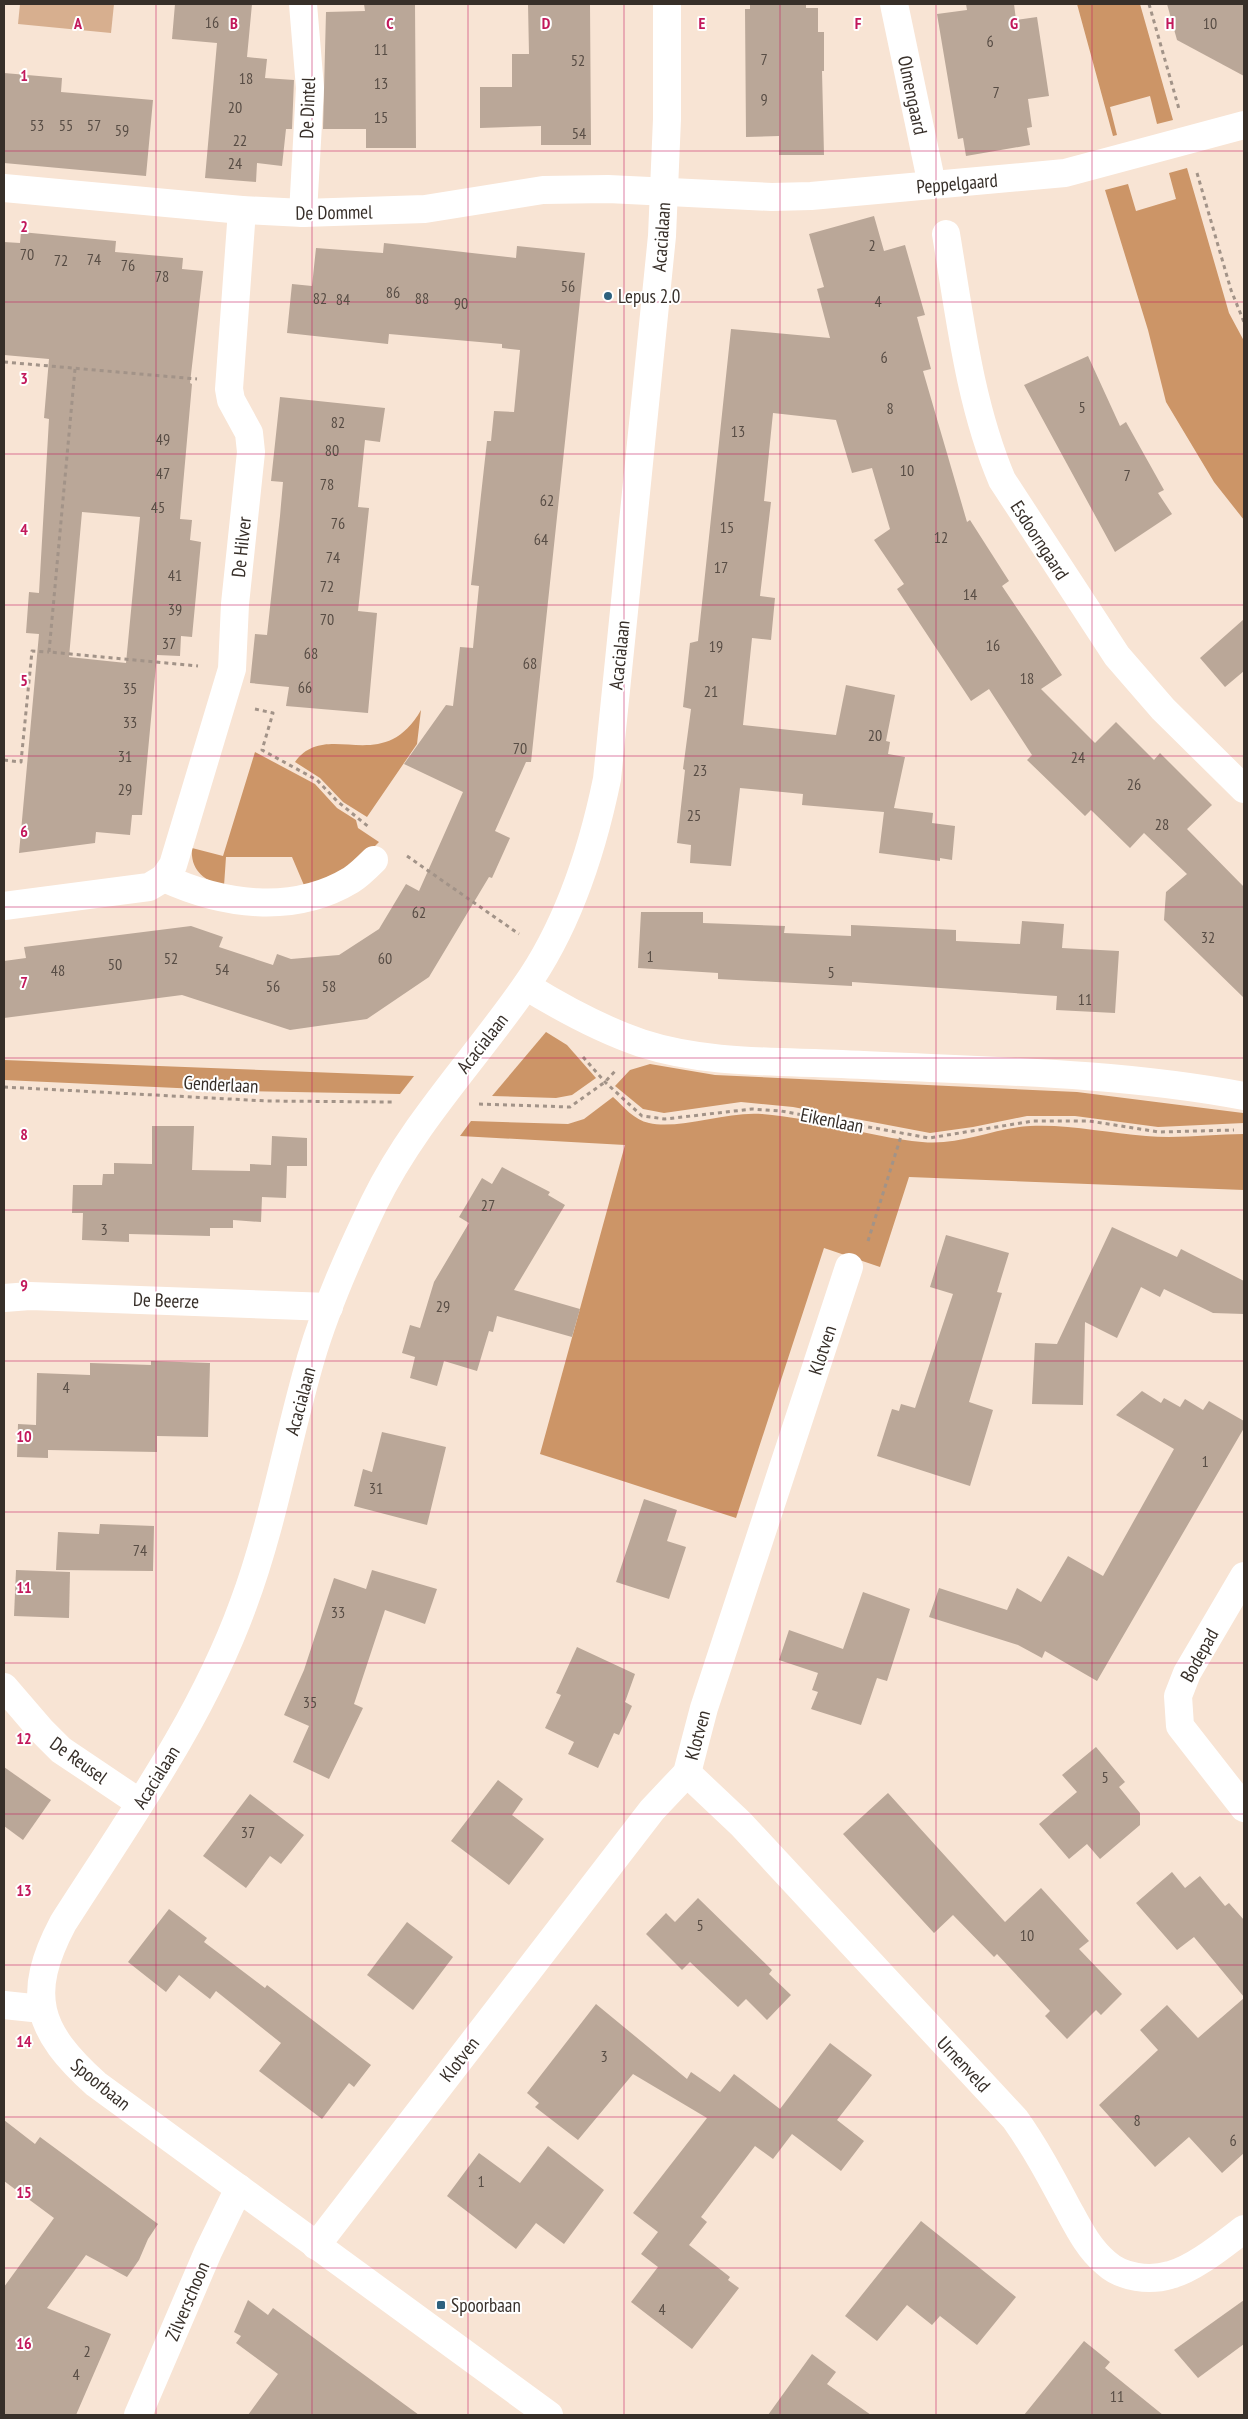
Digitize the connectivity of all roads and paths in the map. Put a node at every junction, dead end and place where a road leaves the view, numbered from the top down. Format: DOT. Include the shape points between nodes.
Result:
graph roads {
  1 [pos="302,4"];
  2 [pos="667,4"];
  3 [pos="894,4"];
  4 [pos="1244,125"];
  5 [pos="932,185"];
  6 [pos="4,188"];
  7 [pos="664,191"];
  8 [pos="242,210"];
  9 [pos="303,213"];
  10 [pos="946,234"];
  11 [pos="4,362"];
  12 [pos="75,369"];
  13 [pos="229,382"];
  14 [pos="49,652"];
  15 [pos="232,669"];
  16 [pos="223,701"];
  17 [pos="4,760"];
  18 [pos="1244,789"];
  19 [pos="375,832"];
  20 [pos="405,854"];
  21 [pos="374,860"];
  22 [pos="164,878"];
  23 [pos="4,906"];
  24 [pos="546,953"];
  25 [pos="526,986"];
  26 [pos="4,1087"];
  27 [pos="1244,1096"];
  28 [pos="438,1102"];
  29 [pos="1235,1130"];
  30 [pos="902,1133"];
  31 [pos="849,1267"];
  32 [pos="4,1298"];
  33 [pos="329,1307"];
  34 [pos="1244,1576"];
  35 [pos="4,1687"];
  36 [pos="687,1773"];
  37 [pos="140,1803"];
  38 [pos="1244,1808"];
  39 [pos="4,2005"];
  40 [pos="42,2009"];
  41 [pos="239,2188"];
  42 [pos="1244,2229"];
  43 [pos="316,2246"];
  44 [pos="541,2413"];
  45 [pos="138,2415"];
  1 -- 9 [label="street, De Dintel" via="310,88"];
  2 -- 7 [label="street, Acacialaan" via="668,119"];
  3 -- 5 [label="street, Olmengaard"];
  4 -- 5 [label="street, Peppelgaard" via="1065,173"];
  5 -- 7 [label="street, Peppelgaard" via="772,197"];
  6 -- 8 [label="street, De Dommel"];
  7 -- 9 [label="street, De Dommel" via="543,190 425,209"];
  7 -- 24 [label="street, Acacialaan" via="607,779 588,857"];
  8 -- 9 [label="street, De Dommel"];
  8 -- 13 [label="street, De Hilver"];
  10 -- 18 [label="street, Esdoorngaard" via="974,394 1002,480 1117,656 1163,708"];
  11 -- 12 [label="path"];
  12 -- 13 [label="path"];
  12 -- 14 [label="path"];
  13 -- 15 [label="street, De Hilver" via="231,400 249,433 251,452 235,604"];
  14 -- 15 [label="path"];
  14 -- 17 [label="path" via="32,651 22,762"];
  15 -- 16 [label="street, De Hilver"];
  16 -- 19 [label="path" via="273,713 262,750 317,780"];
  16 -- 22 [label="street, De Hilver" via="173,865"];
  20 -- 24 [label="path"];
  21 -- 22 [label="street" via="351,880 332,888 291,901 270,903 226,900 189,890"];
  22 -- 23 [label="street" via="149,887"];
  24 -- 25 [label="street, Acacialaan"];
  25 -- 27 [label="street" via="561,1007 640,1043 706,1058 1094,1077"];
  25 -- 28 [label="street, Acacialaan"];
  26 -- 28 [label="path, Genderlaan" via="267,1100"];
  28 -- 30 [label="path, Eikenlaan" via="570,1107 605,1082 642,1116 665,1119 752,1109 780,1110"];
  28 -- 33 [label="street, Acacialaan" via="406,1147 376,1200"];
  29 -- 30 [label="path, Eikenlaan" via="1159,1132 1089,1121 1032,1121 929,1138"];
  30 -- 31 [label="path" via="861,1263"];
  31 -- 36 [label="street, Klotven" via="707,1698"];
  32 -- 33 [label="street, De Beerze" via="40,1296"];
  33 -- 37 [label="street, Acacialaan" via="311,1358 244,1604 190,1721"];
  34 -- 38 [label="street, Bodepad" via="1187,1673 1178,1696 1180,1726"];
  35 -- 37 [label="street, De Reusel" via="61,1750"];
  36 -- 42 [label="street, Urnenveld" via="741,1824 1014,2119 1030,2139 1082,2233 1107,2265 1126,2275 1148,2278 1171,2275"];
  36 -- 43 [label="street, Klotven" via="652,1810"];
  37 -- 40 [label="street, Acacialaan" via="48,1952 41,1983"];
  39 -- 40 [label="street"];
  40 -- 41 [label="street, Spoorbaan" via="55,2041 96,2084"];
  41 -- 43 [label="street, Spoorbaan"];
  41 -- 45 [label="street, Zilverschoon"];
  43 -- 44 [label="street, Spoorbaan"];
}
